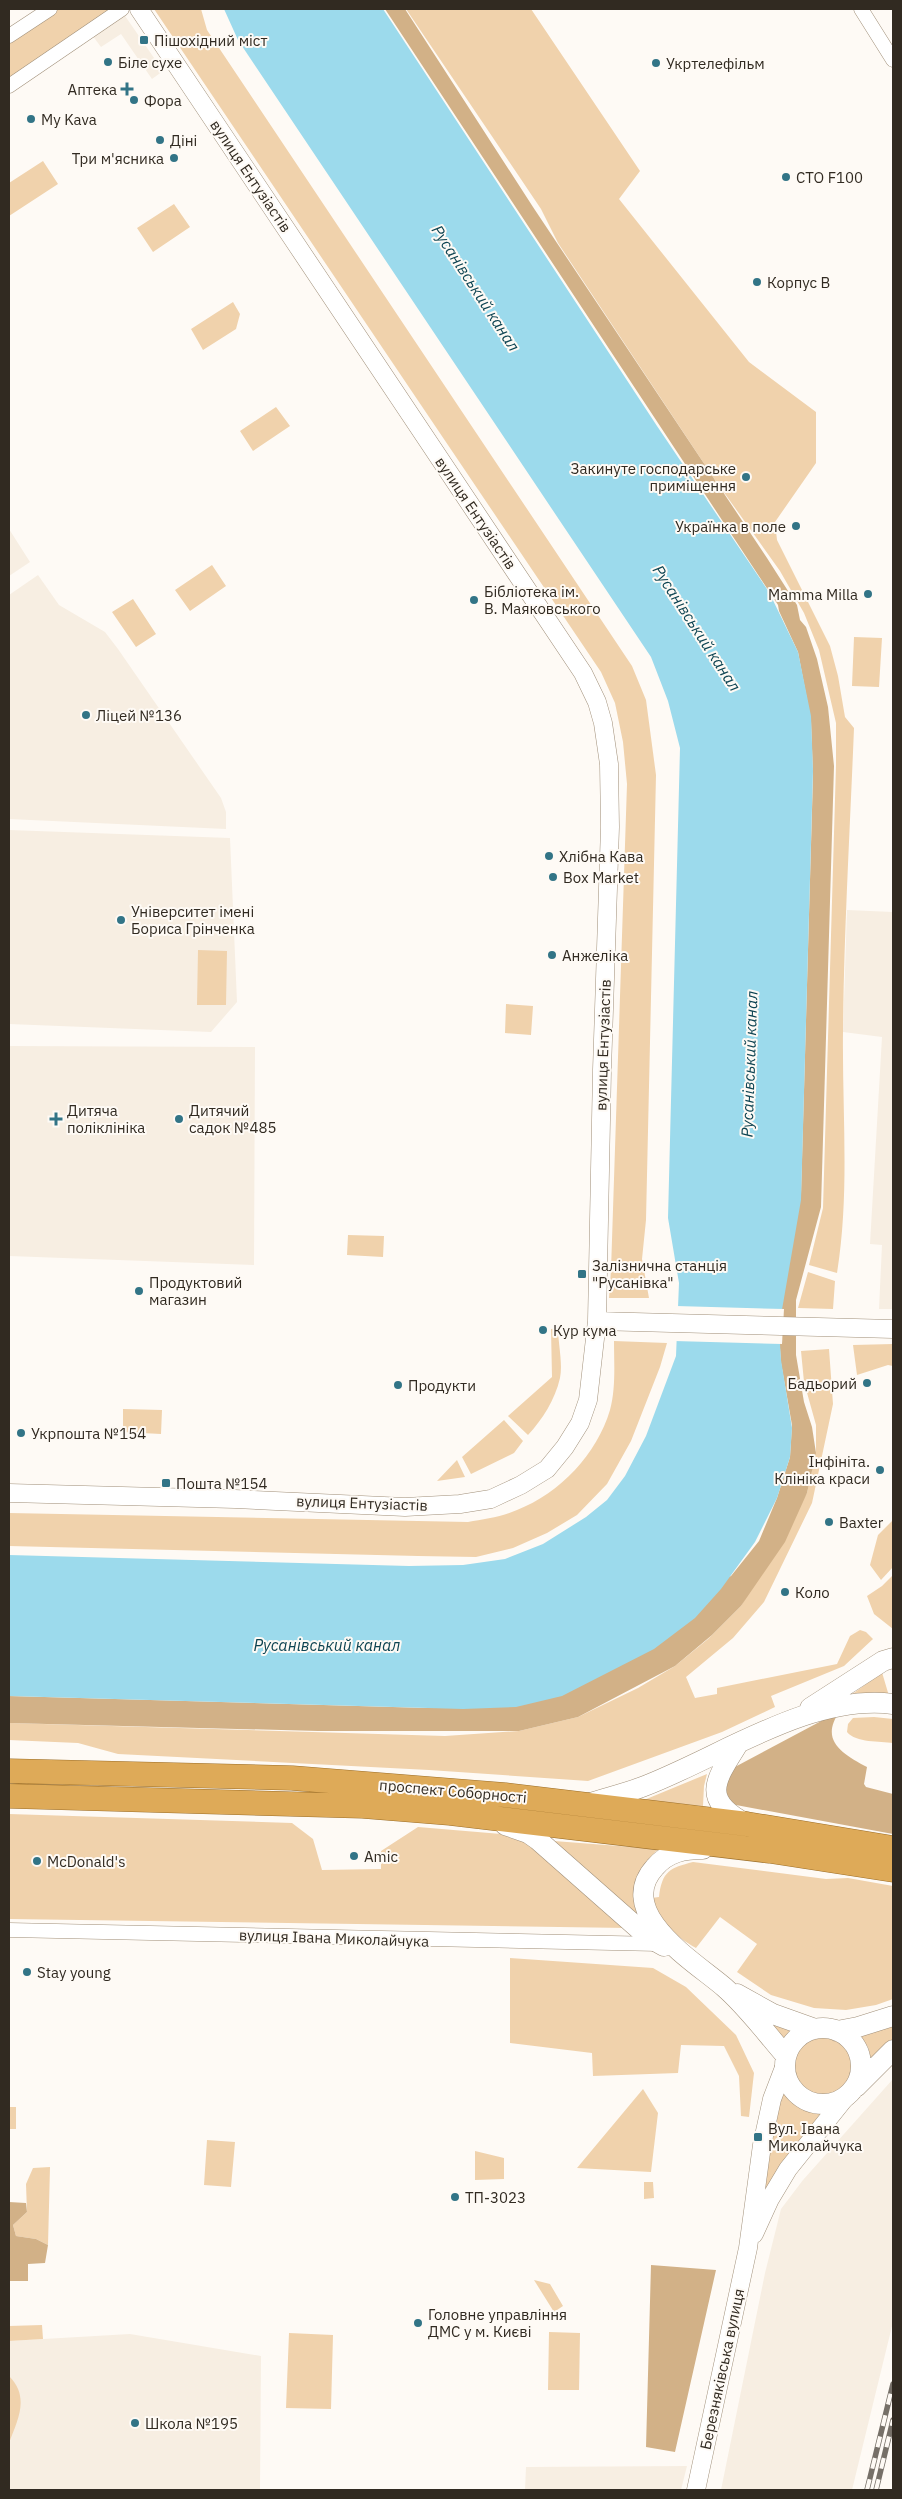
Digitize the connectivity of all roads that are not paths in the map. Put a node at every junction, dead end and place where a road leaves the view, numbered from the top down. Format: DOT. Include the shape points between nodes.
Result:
graph roads {
  1 [pos="50,9"];
  2 [pos="122,9"];
  3 [pos="139,9"];
  4 [pos="861,9"];
  5 [pos="9,36"];
  6 [pos="893,60"];
  7 [pos="9,86"];
  8 [pos="597,1321"];
  9 [pos="893,1329"];
  10 [pos="9,1493"];
  11 [pos="893,1658"];
  12 [pos="893,1704"];
  13 [pos="788,1722"];
  14 [pos="738,1744"];
  15 [pos="9,1771"];
  16 [pos="9,1796"];
  17 [pos="586,1804"];
  18 [pos="475,1816"];
  19 [pos="747,1824"];
  20 [pos="893,1848"];
  21 [pos="770,1851"];
  22 [pos="893,1870"];
  23 [pos="9,1930"];
  24 [pos="660,1944"];
  25 [pos="681,1954"];
  26 [pos="725,1988"];
  27 [pos="893,2016"];
  28 [pos="815,2029"];
  29 [pos="837,2031"];
  30 [pos="893,2050"];
  31 [pos="785,2060"];
  32 [pos="850,2093"];
  33 [pos="748,2248"];
  34 [pos="696,2490"];
  1 -- 5 [label="street"];
  2 -- 7 [label="street"];
  3 -- 8 [label="street, вулиця Ентузіастів" via="583,673 597,702 609,764 610,827"];
  4 -- 6 [label="street"];
  8 -- 9 [label="street"];
  8 -- 10 [label="street, вулиця Ентузіастів" via="588,1400 580,1424 566,1447 546,1468 521,1486 491,1499 405,1507 235,1498"];
  11 -- 13 [label="main road" via="883,1660"];
  12 -- 13 [label="main road" via="848,1703"];
  13 -- 14 [label="main road"];
  14 -- 17 [label="main road" via="642,1787"];
  14 -- 19 [label="main road" via="719,1778 717,1801 731,1816"];
  15 -- 17 [label="highway, проспект Соборності" via="292,1778"];
  16 -- 18 [label="highway, проспект Соборності" via="363,1806"];
  17 -- 19 [label="highway, проспект Соборності"];
  18 -- 21 [label="highway, проспект Соборності"];
  18 -- 24 [label="main road, вулиця Івана Миколайчука" via="533,1837"];
  19 -- 20 [label="highway, проспект Соборності"];
  21 -- 22 [label="highway, проспект Соборності"];
  21 -- 25 [label="main road, вулиця Івана Миколайчука" via="691,1849 670,1854 651,1870 645,1892 648,1915"];
  23 -- 24 [label="street, вулиця Івана Миколайчука" via="283,1935 400,1941"];
  24 -- 25 [label="main road, вулиця Івана Миколайчука"];
  25 -- 26 [label="main road, вулиця Івана Миколайчука"];
  26 -- 28 [label="main road, вулиця Івана Миколайчука" via="773,2014"];
  26 -- 31 [label="main road, вулиця Івана Миколайчука"];
  27 -- 29 [label="main road"];
  28 -- 29 [label="main road"];
  28 -- 31 [label="main road" via="797,2038"];
  29 -- 32 [label="main road" via="848,2037 860,2059 861,2071"];
  30 -- 32 [label="main road"];
  31 -- 32 [label="main road" via="786,2078 802,2098 828,2104"];
  31 -- 33 [label="street, Березняківська вулиця" via="762,2145"];
  32 -- 33 [label="street, Березняківська вулиця" via="788,2169 770,2199"];
  33 -- 34 [label="street, Березняківська вулиця"];
}
